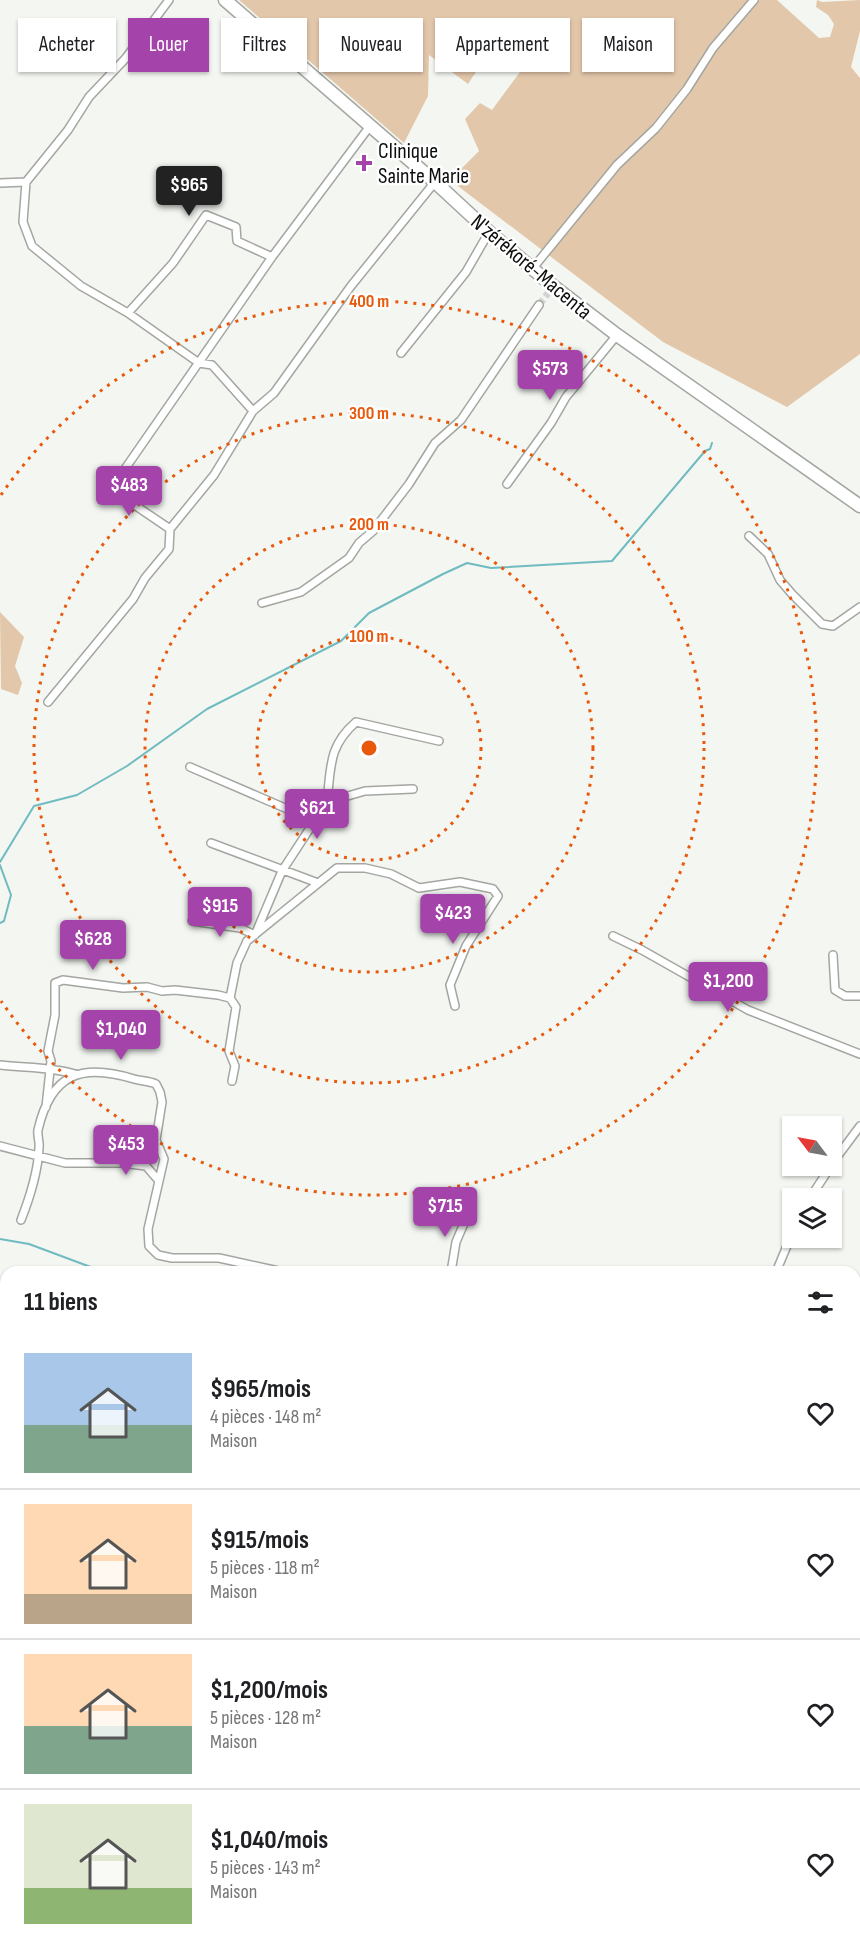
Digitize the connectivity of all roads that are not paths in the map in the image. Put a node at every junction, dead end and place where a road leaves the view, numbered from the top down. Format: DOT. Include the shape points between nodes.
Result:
graph roads {
  1 [pos="169,0"];
  2 [pos="225,0"];
  3 [pos="753,0"];
  4 [pos="370,126"];
  5 [pos="26,182"];
  6 [pos="435,182"];
  7 [pos="0,183"];
  8 [pos="489,232"];
  9 [pos="272,257"];
  10 [pos="533,268"];
  11 [pos="540,305"];
  12 [pos="128,313"];
  13 [pos="617,335"];
  14 [pos="401,353"];
  15 [pos="199,363"];
  16 [pos="253,411"];
  17 [pos="507,484"];
  18 [pos="860,506"];
  19 [pos="170,530"];
  20 [pos="749,536"];
  21 [pos="262,603"];
  22 [pos="860,607"];
  23 [pos="48,702"];
  24 [pos="439,741"];
  25 [pos="190,767"];
  26 [pos="413,789"];
  27 [pos="327,802"];
  28 [pos="315,822"];
  29 [pos="211,843"];
  30 [pos="282,871"];
  31 [pos="318,883"];
  32 [pos="192,921"];
  33 [pos="255,935"];
  34 [pos="613,936"];
  35 [pos="833,955"];
  36 [pos="860,996"];
  37 [pos="230,998"];
  38 [pos="455,1005"];
  39 [pos="860,1054"];
  40 [pos="0,1065"];
  41 [pos="50,1068"];
  42 [pos="75,1074"];
  43 [pos="232,1081"];
  44 [pos="46,1107"];
  45 [pos="860,1126"];
  46 [pos="0,1146"];
  47 [pos="842,1150"];
  48 [pos="38,1156"];
  49 [pos="159,1181"];
  50 [pos="468,1214"];
  51 [pos="21,1220"];
  52 [pos="786,1248"];
  53 [pos="256,1266"];
  54 [pos="452,1266"];
  55 [pos="779,1266"];
  1 -- 5 [label="street"];
  2 -- 4 [label="highway, N'zérékoré-Macenta"];
  3 -- 10 [label="street" via="656,128 617,165"];
  4 -- 6 [label="highway, N'zérékoré-Macenta"];
  4 -- 9 [label="street"];
  5 -- 7 [label="street"];
  5 -- 12 [label="street" via="23,222 32,246 81,286"];
  6 -- 8 [label="highway, N'zérékoré-Macenta"];
  6 -- 16 [label="street" via="351,286 274,393"];
  8 -- 10 [label="highway, N'zérékoré-Macenta"];
  8 -- 14 [label="street" via="466,272"];
  9 -- 12 [label="street" via="237,241 236,227 206,215 173,264"];
  9 -- 15 [label="street"];
  10 -- 13 [label="highway, N'zérékoré-Macenta" via="550,290"];
  11 -- 21 [label="street" via="461,420 435,443 409,484 349,558 301,592"];
  12 -- 15 [label="street"];
  13 -- 17 [label="street" via="566,398"];
  13 -- 18 [label="highway, N'zérékoré-Macenta"];
  15 -- 16 [label="street" via="212,365"];
  15 -- 19 [label="street" via="111,489"];
  16 -- 19 [label="street" via="214,475"];
  19 -- 23 [label="street" via="169,549"];
  20 -- 22 [label="street" via="768,554 780,580 822,624 833,626"];
  24 -- 27 [label="street" via="356,722 342,733 333,752"];
  25 -- 28 [label="street"];
  26 -- 27 [label="street" via="365,791"];
  27 -- 28 [label="street"];
  28 -- 30 [label="street"];
  29 -- 30 [label="street"];
  30 -- 31 [label="street"];
  30 -- 33 [label="street"];
  31 -- 33 [label="street"];
  31 -- 38 [label="street" via="337,868 365,868 391,873 419,888 460,882 493,889 498,896 466,946 450,985"];
  32 -- 33 [label="street" via="240,928"];
  33 -- 37 [label="street" via="247,941 237,963"];
  34 -- 39 [label="street" via="748,1010"];
  35 -- 36 [label="street" via="836,990 845,996"];
  37 -- 41 [label="street" via="63,980 55,984 55,1015 48,1051"];
  37 -- 43 [label="street" via="236,1007 229,1051 235,1066"];
  40 -- 41 [label="street"];
  41 -- 42 [label="street"];
  41 -- 44 [label="street"];
  42 -- 44 [label="street" via="58,1085"];
  42 -- 49 [label="street" via="113,1072 156,1084 162,1102 156,1140 164,1159"];
  44 -- 48 [label="street" via="38,1132"];
  45 -- 47 [label="street"];
  46 -- 48 [label="street"];
  48 -- 49 [label="street" via="65,1163 146,1166"];
  48 -- 51 [label="street" via="30,1198"];
  49 -- 53 [label="street" via="148,1229 149,1246 158,1255 219,1258"];
  50 -- 54 [label="street" via="456,1242"];
  52 -- 55 [label="street"];
}
